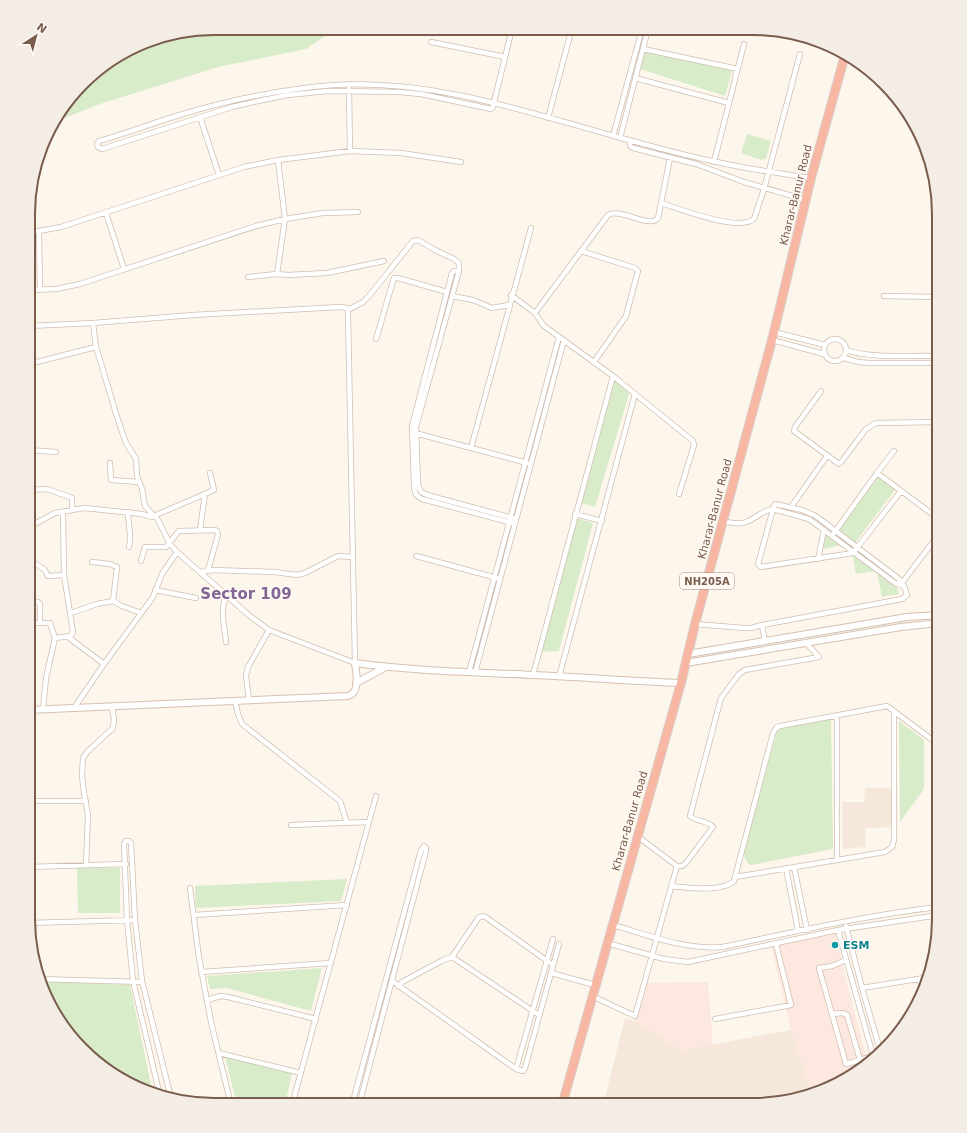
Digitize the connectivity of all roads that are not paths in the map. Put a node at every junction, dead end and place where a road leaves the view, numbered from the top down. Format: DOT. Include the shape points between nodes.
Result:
graph roads {
  1 [pos="510,35"];
  2 [pos="569,35"];
  3 [pos="640,35"];
  4 [pos="646,35"];
  5 [pos="431,42"];
  6 [pos="744,44"];
  7 [pos="643,49"];
  8 [pos="800,54"];
  9 [pos="505,57"];
  10 [pos="844,60"];
  11 [pos="738,69"];
  12 [pos="635,78"];
  13 [pos="349,85"];
  14 [pos="349,91"];
  15 [pos="494,102"];
  16 [pos="729,103"];
  17 [pos="200,117"];
  18 [pos="548,118"];
  19 [pos="613,136"];
  20 [pos="620,138"];
  21 [pos="630,140"];
  22 [pos="350,151"];
  23 [pos="670,158"];
  24 [pos="278,160"];
  25 [pos="461,162"];
  26 [pos="714,162"];
  27 [pos="768,171"];
  28 [pos="219,175"];
  29 [pos="811,178"];
  30 [pos="764,189"];
  31 [pos="806,200"];
  32 [pos="661,203"];
  33 [pos="358,212"];
  34 [pos="106,213"];
  35 [pos="285,219"];
  36 [pos="530,228"];
  37 [pos="35,231"];
  38 [pos="39,231"];
  39 [pos="581,251"];
  40 [pos="384,261"];
  41 [pos="124,269"];
  42 [pos="458,271"];
  43 [pos="277,274"];
  44 [pos="248,277"];
  45 [pos="35,290"];
  46 [pos="40,290"];
  47 [pos="447,292"];
  48 [pos="511,295"];
  49 [pos="452,296"];
  50 [pos="884,296"];
  51 [pos="932,297"];
  52 [pos="509,305"];
  53 [pos="348,310"];
  54 [pos="535,314"];
  55 [pos="93,323"];
  56 [pos="35,326"];
  57 [pos="773,336"];
  58 [pos="376,339"];
  59 [pos="562,339"];
  60 [pos="825,345"];
  61 [pos="96,348"];
  62 [pos="846,350"];
  63 [pos="824,354"];
  64 [pos="932,356"];
  65 [pos="844,358"];
  66 [pos="594,362"];
  67 [pos="35,363"];
  68 [pos="932,363"];
  69 [pos="613,376"];
  70 [pos="821,391"];
  71 [pos="635,394"];
  72 [pos="932,422"];
  73 [pos="414,432"];
  74 [pos="471,448"];
  75 [pos="35,450"];
  76 [pos="894,451"];
  77 [pos="56,452"];
  78 [pos="827,456"];
  79 [pos="110,463"];
  80 [pos="528,463"];
  81 [pos="877,472"];
  82 [pos="210,473"];
  83 [pos="139,482"];
  84 [pos="35,490"];
  85 [pos="901,491"];
  86 [pos="205,494"];
  87 [pos="679,494"];
  88 [pos="791,507"];
  89 [pos="773,509"];
  90 [pos="72,510"];
  91 [pos="63,512"];
  92 [pos="128,512"];
  93 [pos="575,514"];
  94 [pos="932,514"];
  95 [pos="154,517"];
  96 [pos="513,520"];
  97 [pos="602,521"];
  98 [pos="723,521"];
  99 [pos="35,524"];
  100 [pos="200,530"];
  101 [pos="824,530"];
  102 [pos="833,533"];
  103 [pos="170,544"];
  104 [pos="932,544"];
  105 [pos="129,547"];
  106 [pos="856,550"];
  107 [pos="177,552"];
  108 [pos="416,556"];
  109 [pos="353,557"];
  110 [pos="818,559"];
  111 [pos="141,561"];
  112 [pos="92,562"];
  113 [pos="35,564"];
  114 [pos="208,570"];
  115 [pos="200,572"];
  116 [pos="64,575"];
  117 [pos="494,577"];
  118 [pos="500,579"];
  119 [pos="902,585"];
  120 [pos="155,590"];
  121 [pos="227,595"];
  122 [pos="196,598"];
  123 [pos="113,601"];
  124 [pos="35,602"];
  125 [pos="70,612"];
  126 [pos="141,613"];
  127 [pos="932,615"];
  128 [pos="35,623"];
  129 [pos="40,623"];
  130 [pos="695,624"];
  131 [pos="932,624"];
  132 [pos="762,625"];
  133 [pos="269,630"];
  134 [pos="68,637"];
  135 [pos="56,638"];
  136 [pos="226,642"];
  137 [pos="764,642"];
  138 [pos="807,644"];
  139 [pos="688,654"];
  140 [pos="355,663"];
  141 [pos="686,663"];
  142 [pos="104,664"];
  143 [pos="386,667"];
  144 [pos="472,673"];
  145 [pos="533,675"];
  146 [pos="559,677"];
  147 [pos="356,683"];
  148 [pos="681,683"];
  149 [pos="250,700"];
  150 [pos="235,701"];
  151 [pos="112,706"];
  152 [pos="74,708"];
  153 [pos="43,709"];
  154 [pos="35,710"];
  155 [pos="894,712"];
  156 [pos="837,716"];
  157 [pos="932,740"];
  158 [pos="376,796"];
  159 [pos="35,801"];
  160 [pos="86,801"];
  161 [pos="368,822"];
  162 [pos="347,823"];
  163 [pos="291,825"];
  164 [pos="637,836"];
  165 [pos="837,859"];
  166 [pos="125,864"];
  167 [pos="132,864"];
  168 [pos="86,865"];
  169 [pos="677,866"];
  170 [pos="35,867"];
  171 [pos="794,867"];
  172 [pos="786,868"];
  173 [pos="735,877"];
  174 [pos="671,886"];
  175 [pos="190,888"];
  176 [pos="346,905"];
  177 [pos="932,908"];
  178 [pos="916,909"];
  179 [pos="194,915"];
  180 [pos="932,916"];
  181 [pos="918,918"];
  182 [pos="127,920"];
  183 [pos="135,920"];
  184 [pos="35,922"];
  185 [pos="845,922"];
  186 [pos="404,924"];
  187 [pos="613,925"];
  188 [pos="846,929"];
  189 [pos="807,930"];
  190 [pos="838,930"];
  191 [pos="798,931"];
  192 [pos="657,938"];
  193 [pos="553,939"];
  194 [pos="607,943"];
  195 [pos="559,944"];
  196 [pos="776,944"];
  197 [pos="652,956"];
  198 [pos="452,957"];
  199 [pos="846,960"];
  200 [pos="546,961"];
  201 [pos="331,963"];
  202 [pos="553,965"];
  203 [pos="202,972"];
  204 [pos="551,973"];
  205 [pos="46,978"];
  206 [pos="922,978"];
  207 [pos="133,981"];
  208 [pos="392,981"];
  209 [pos="142,982"];
  210 [pos="595,985"];
  211 [pos="398,986"];
  212 [pos="862,988"];
  213 [pos="592,996"];
  214 [pos="207,1000"];
  215 [pos="533,1012"];
  216 [pos="832,1014"];
  217 [pos="539,1015"];
  218 [pos="715,1019"];
  219 [pos="316,1020"];
  220 [pos="878,1046"];
  221 [pos="872,1052"];
  222 [pos="219,1053"];
  223 [pos="864,1059"];
  224 [pos="860,1060"];
  225 [pos="516,1069"];
  226 [pos="301,1073"];
  227 [pos="158,1088"];
  228 [pos="170,1092"];
  229 [pos="229,1098"];
  230 [pos="294,1098"];
  231 [pos="354,1098"];
  232 [pos="361,1098"];
  233 [pos="564,1098"];
  1 -- 9 [label="street"];
  2 -- 18 [label="street"];
  3 -- 19 [label="street"];
  4 -- 7 [label="street"];
  5 -- 9 [label="street"];
  6 -- 11 [label="street"];
  7 -- 11 [label="street"];
  7 -- 12 [label="street"];
  8 -- 27 [label="street"];
  9 -- 15 [label="street"];
  10 -- 29 [label="highway, Kharar-Banur Road / NH205A"];
  11 -- 16 [label="street"];
  12 -- 16 [label="street"];
  12 -- 20 [label="street"];
  13 -- 14 [label="street"];
  13 -- 15 [label="street" via="444,92"];
  13 -- 17 [label="street" via="286,90 229,102 182,114 100,141 97,144 98,148 102,149"];
  14 -- 15 [label="street" via="421,94 489,108 492,108"];
  14 -- 17 [label="street" via="288,95"];
  14 -- 22 [label="street"];
  15 -- 18 [label="street"];
  16 -- 26 [label="street"];
  17 -- 28 [label="street"];
  18 -- 19 [label="street"];
  19 -- 20 [label="street"];
  20 -- 21 [label="street"];
  21 -- 23 [label="street" via="630,146 633,148"];
  21 -- 26 [label="street"];
  22 -- 24 [label="street"];
  22 -- 25 [label="street" via="401,153"];
  23 -- 30 [label="street" via="696,164"];
  23 -- 32 [label="street"];
  24 -- 28 [label="street"];
  24 -- 35 [label="street"];
  26 -- 27 [label="street"];
  27 -- 29 [label="street"];
  27 -- 30 [label="street"];
  28 -- 34 [label="street"];
  29 -- 31 [label="highway, Kharar-Banur Road / NH205A"];
  30 -- 31 [label="street"];
  30 -- 32 [label="street" via="756,216 751,222 724,222"];
  31 -- 57 [label="highway, Kharar-Banur Road / NH205A"];
  32 -- 39 [label="street" via="658,218 653,222 615,213 608,215"];
  33 -- 35 [label="street" via="323,213"];
  34 -- 38 [label="street"];
  34 -- 41 [label="street"];
  35 -- 41 [label="street" via="231,233"];
  35 -- 43 [label="street"];
  36 -- 48 [label="street"];
  37 -- 38 [label="street"];
  38 -- 46 [label="street"];
  39 -- 54 [label="street"];
  39 -- 66 [label="street" via="638,271 626,316"];
  40 -- 43 [label="street" via="328,273"];
  41 -- 46 [label="street" via="80,284"];
  42 -- 47 [label="street" via="453,272"];
  42 -- 49 [label="street"];
  42 -- 53 [label="street" via="459,263 454,259 418,240 413,241 369,296"];
  43 -- 44 [label="street"];
  45 -- 46 [label="street"];
  47 -- 58 [label="street" via="394,278"];
  47 -- 73 [label="street" via="413,419"];
  48 -- 52 [label="street"];
  48 -- 54 [label="street"];
  49 -- 52 [label="street" via="473,300 492,308"];
  49 -- 73 [label="street"];
  50 -- 51 [label="street"];
  52 -- 74 [label="street"];
  53 -- 55 [label="street" via="340,307"];
  53 -- 109 [label="street"];
  54 -- 59 [label="street" via="542,324"];
  55 -- 56 [label="street"];
  55 -- 61 [label="street"];
  57 -- 60 [label="street"];
  57 -- 63 [label="street"];
  57 -- 98 [label="highway, Kharar-Banur Road / NH205A"];
  59 -- 66 [label="street"];
  59 -- 80 [label="street"];
  60 -- 62 [label="street" via="836,339 842,342"];
  60 -- 63 [label="street"];
  61 -- 67 [label="street"];
  61 -- 83 [label="street" via="126,443 136,459"];
  62 -- 64 [label="street" via="870,355"];
  62 -- 65 [label="street"];
  63 -- 65 [label="street" via="834,362"];
  65 -- 68 [label="street" via="868,363"];
  66 -- 69 [label="street"];
  69 -- 71 [label="street"];
  69 -- 93 [label="street"];
  70 -- 78 [label="street" via="794,431"];
  71 -- 87 [label="street" via="694,443"];
  71 -- 97 [label="street"];
  72 -- 78 [label="street" via="876,423 866,429 841,463 836,463"];
  73 -- 74 [label="street"];
  73 -- 96 [label="street" via="416,495 422,499"];
  74 -- 80 [label="street"];
  75 -- 77 [label="street"];
  76 -- 81 [label="street"];
  78 -- 88 [label="street"];
  79 -- 83 [label="street" via="111,480"];
  80 -- 96 [label="street"];
  81 -- 85 [label="street"];
  81 -- 102 [label="street"];
  82 -- 86 [label="street" via="214,488"];
  83 -- 95 [label="street" via="145,506"];
  84 -- 90 [label="street" via="47,489 71,497"];
  85 -- 94 [label="street"];
  85 -- 106 [label="street"];
  86 -- 95 [label="street"];
  86 -- 100 [label="street"];
  88 -- 89 [label="street" via="775,504"];
  88 -- 102 [label="street" via="812,514"];
  89 -- 98 [label="street" via="746,523"];
  89 -- 101 [label="street" via="809,520"];
  89 -- 110 [label="street" via="759,566 764,568"];
  90 -- 91 [label="street"];
  90 -- 92 [label="street" via="84,508"];
  91 -- 99 [label="street" via="52,514"];
  91 -- 116 [label="street"];
  92 -- 95 [label="street"];
  92 -- 105 [label="street"];
  93 -- 97 [label="street"];
  93 -- 145 [label="street"];
  95 -- 103 [label="street"];
  96 -- 117 [label="street"];
  96 -- 118 [label="street"];
  97 -- 146 [label="street"];
  98 -- 130 [label="highway, Kharar-Banur Road / NH205A"];
  100 -- 103 [label="street" via="179,531"];
  100 -- 114 [label="street" via="215,530 218,533"];
  101 -- 102 [label="street"];
  101 -- 110 [label="street"];
  102 -- 106 [label="street"];
  103 -- 107 [label="street"];
  103 -- 111 [label="street" via="163,548 145,547"];
  104 -- 119 [label="street"];
  106 -- 110 [label="street"];
  106 -- 119 [label="street"];
  107 -- 115 [label="street"];
  107 -- 120 [label="street"];
  108 -- 117 [label="street"];
  109 -- 114 [label="street" via="338,556 297,575"];
  109 -- 140 [label="street"];
  112 -- 123 [label="street" via="117,566"];
  113 -- 116 [label="street" via="44,569 48,576"];
  114 -- 115 [label="street"];
  115 -- 121 [label="street"];
  116 -- 125 [label="street"];
  117 -- 118 [label="street"];
  117 -- 144 [label="street"];
  118 -- 144 [label="street"];
  119 -- 132 [label="street" via="906,595 902,599"];
  120 -- 122 [label="street"];
  120 -- 126 [label="street"];
  121 -- 133 [label="street"];
  121 -- 136 [label="street" via="222,608"];
  123 -- 125 [label="street"];
  123 -- 126 [label="street"];
  124 -- 129 [label="street" via="40,604"];
  125 -- 134 [label="street" via="73,633"];
  126 -- 142 [label="street"];
  127 -- 137 [label="street" via="907,617"];
  128 -- 129 [label="street"];
  129 -- 135 [label="street" via="50,623"];
  130 -- 132 [label="street" via="744,628"];
  130 -- 139 [label="highway, Kharar-Banur Road / NH205A"];
  131 -- 138 [label="street"];
  132 -- 137 [label="street"];
  133 -- 140 [label="street"];
  133 -- 149 [label="street" via="248,667 246,676"];
  134 -- 135 [label="street"];
  134 -- 142 [label="street"];
  135 -- 153 [label="street" via="46,678"];
  137 -- 139 [label="street"];
  138 -- 141 [label="street"];
  138 -- 169 [label="street" via="819,657 745,670 724,694 690,816 713,827 686,863"];
  139 -- 141 [label="highway, Kharar-Banur Road / NH205A"];
  140 -- 143 [label="street"];
  140 -- 147 [label="street"];
  141 -- 148 [label="highway, Kharar-Banur Road / NH205A"];
  142 -- 152 [label="street"];
  143 -- 144 [label="street"];
  143 -- 147 [label="street"];
  144 -- 145 [label="street"];
  145 -- 146 [label="street"];
  146 -- 148 [label="street"];
  147 -- 149 [label="street" via="354,693 348,696"];
  148 -- 164 [label="highway, Kharar-Banur Road / NH205A"];
  149 -- 150 [label="street"];
  150 -- 151 [label="street"];
  150 -- 162 [label="street" via="242,724 340,801"];
  151 -- 152 [label="street"];
  151 -- 160 [label="street" via="112,728 83,758 82,776"];
  152 -- 153 [label="street"];
  153 -- 154 [label="street"];
  155 -- 156 [label="street" via="887,706"];
  155 -- 157 [label="street"];
  155 -- 165 [label="street" via="894,844 885,852"];
  156 -- 165 [label="street"];
  156 -- 173 [label="street" via="780,726 775,730"];
  158 -- 161 [label="street"];
  159 -- 160 [label="street"];
  160 -- 168 [label="street" via="89,828"];
  161 -- 162 [label="street"];
  161 -- 176 [label="street"];
  162 -- 163 [label="street"];
  164 -- 169 [label="street"];
  164 -- 187 [label="highway, Kharar-Banur Road / NH205A"];
  165 -- 171 [label="street"];
  166 -- 167 [label="street"];
  166 -- 167 [label="street" via="125,843 129,841"];
  166 -- 168 [label="street"];
  166 -- 182 [label="street"];
  167 -- 183 [label="street"];
  168 -- 170 [label="street"];
  169 -- 174 [label="street"];
  171 -- 172 [label="street"];
  171 -- 189 [label="street"];
  172 -- 173 [label="street"];
  172 -- 191 [label="street"];
  173 -- 174 [label="street" via="729,884 705,888"];
  174 -- 192 [label="street"];
  175 -- 179 [label="street"];
  176 -- 179 [label="street"];
  176 -- 201 [label="street"];
  177 -- 178 [label="street"];
  178 -- 181 [label="street"];
  178 -- 185 [label="street"];
  179 -- 203 [label="street"];
  180 -- 181 [label="street"];
  181 -- 188 [label="street"];
  182 -- 183 [label="street"];
  182 -- 184 [label="street"];
  182 -- 207 [label="street"];
  183 -- 209 [label="street"];
  185 -- 188 [label="street"];
  185 -- 189 [label="street"];
  186 -- 186 [label="street" via="421,850 424,846 426,851"];
  186 -- 208 [label="street"];
  186 -- 231 [label="street"];
  187 -- 192 [label="street"];
  187 -- 194 [label="highway, Kharar-Banur Road / NH205A"];
  188 -- 190 [label="street"];
  188 -- 212 [label="street"];
  189 -- 191 [label="street"];
  190 -- 196 [label="street"];
  190 -- 199 [label="street"];
  191 -- 192 [label="street" via="712,948"];
  192 -- 197 [label="street"];
  193 -- 200 [label="street"];
  194 -- 197 [label="street"];
  194 -- 210 [label="highway, Kharar-Banur Road / NH205A"];
  195 -- 202 [label="street"];
  196 -- 197 [label="street" via="688,962"];
  196 -- 218 [label="street" via="791,1005"];
  197 -- 213 [label="street" via="634,1016"];
  198 -- 200 [label="street" via="479,917 484,916"];
  198 -- 211 [label="street"];
  198 -- 215 [label="street"];
  199 -- 216 [label="street" via="819,968"];
  199 -- 221 [label="street"];
  200 -- 202 [label="street"];
  200 -- 215 [label="street"];
  201 -- 203 [label="street"];
  201 -- 219 [label="street"];
  202 -- 204 [label="street"];
  203 -- 214 [label="street"];
  204 -- 210 [label="street"];
  204 -- 217 [label="street"];
  205 -- 207 [label="street"];
  206 -- 212 [label="street"];
  207 -- 209 [label="street"];
  207 -- 227 [label="street"];
  208 -- 211 [label="street"];
  208 -- 232 [label="street"];
  209 -- 228 [label="street"];
  210 -- 213 [label="highway, Kharar-Banur Road / NH205A"];
  211 -- 225 [label="street"];
  212 -- 220 [label="street"];
  213 -- 233 [label="highway, Kharar-Banur Road / NH205A"];
  214 -- 219 [label="street" via="228,997"];
  214 -- 222 [label="street"];
  215 -- 217 [label="street"];
  215 -- 225 [label="street"];
  216 -- 224 [label="street" via="847,1015"];
  216 -- 224 [label="street" via="846,1064"];
  217 -- 225 [label="street" via="524,1069"];
  219 -- 226 [label="street"];
  222 -- 226 [label="street"];
  222 -- 229 [label="street"];
  223 -- 224 [label="street"];
  226 -- 230 [label="street"];
}
